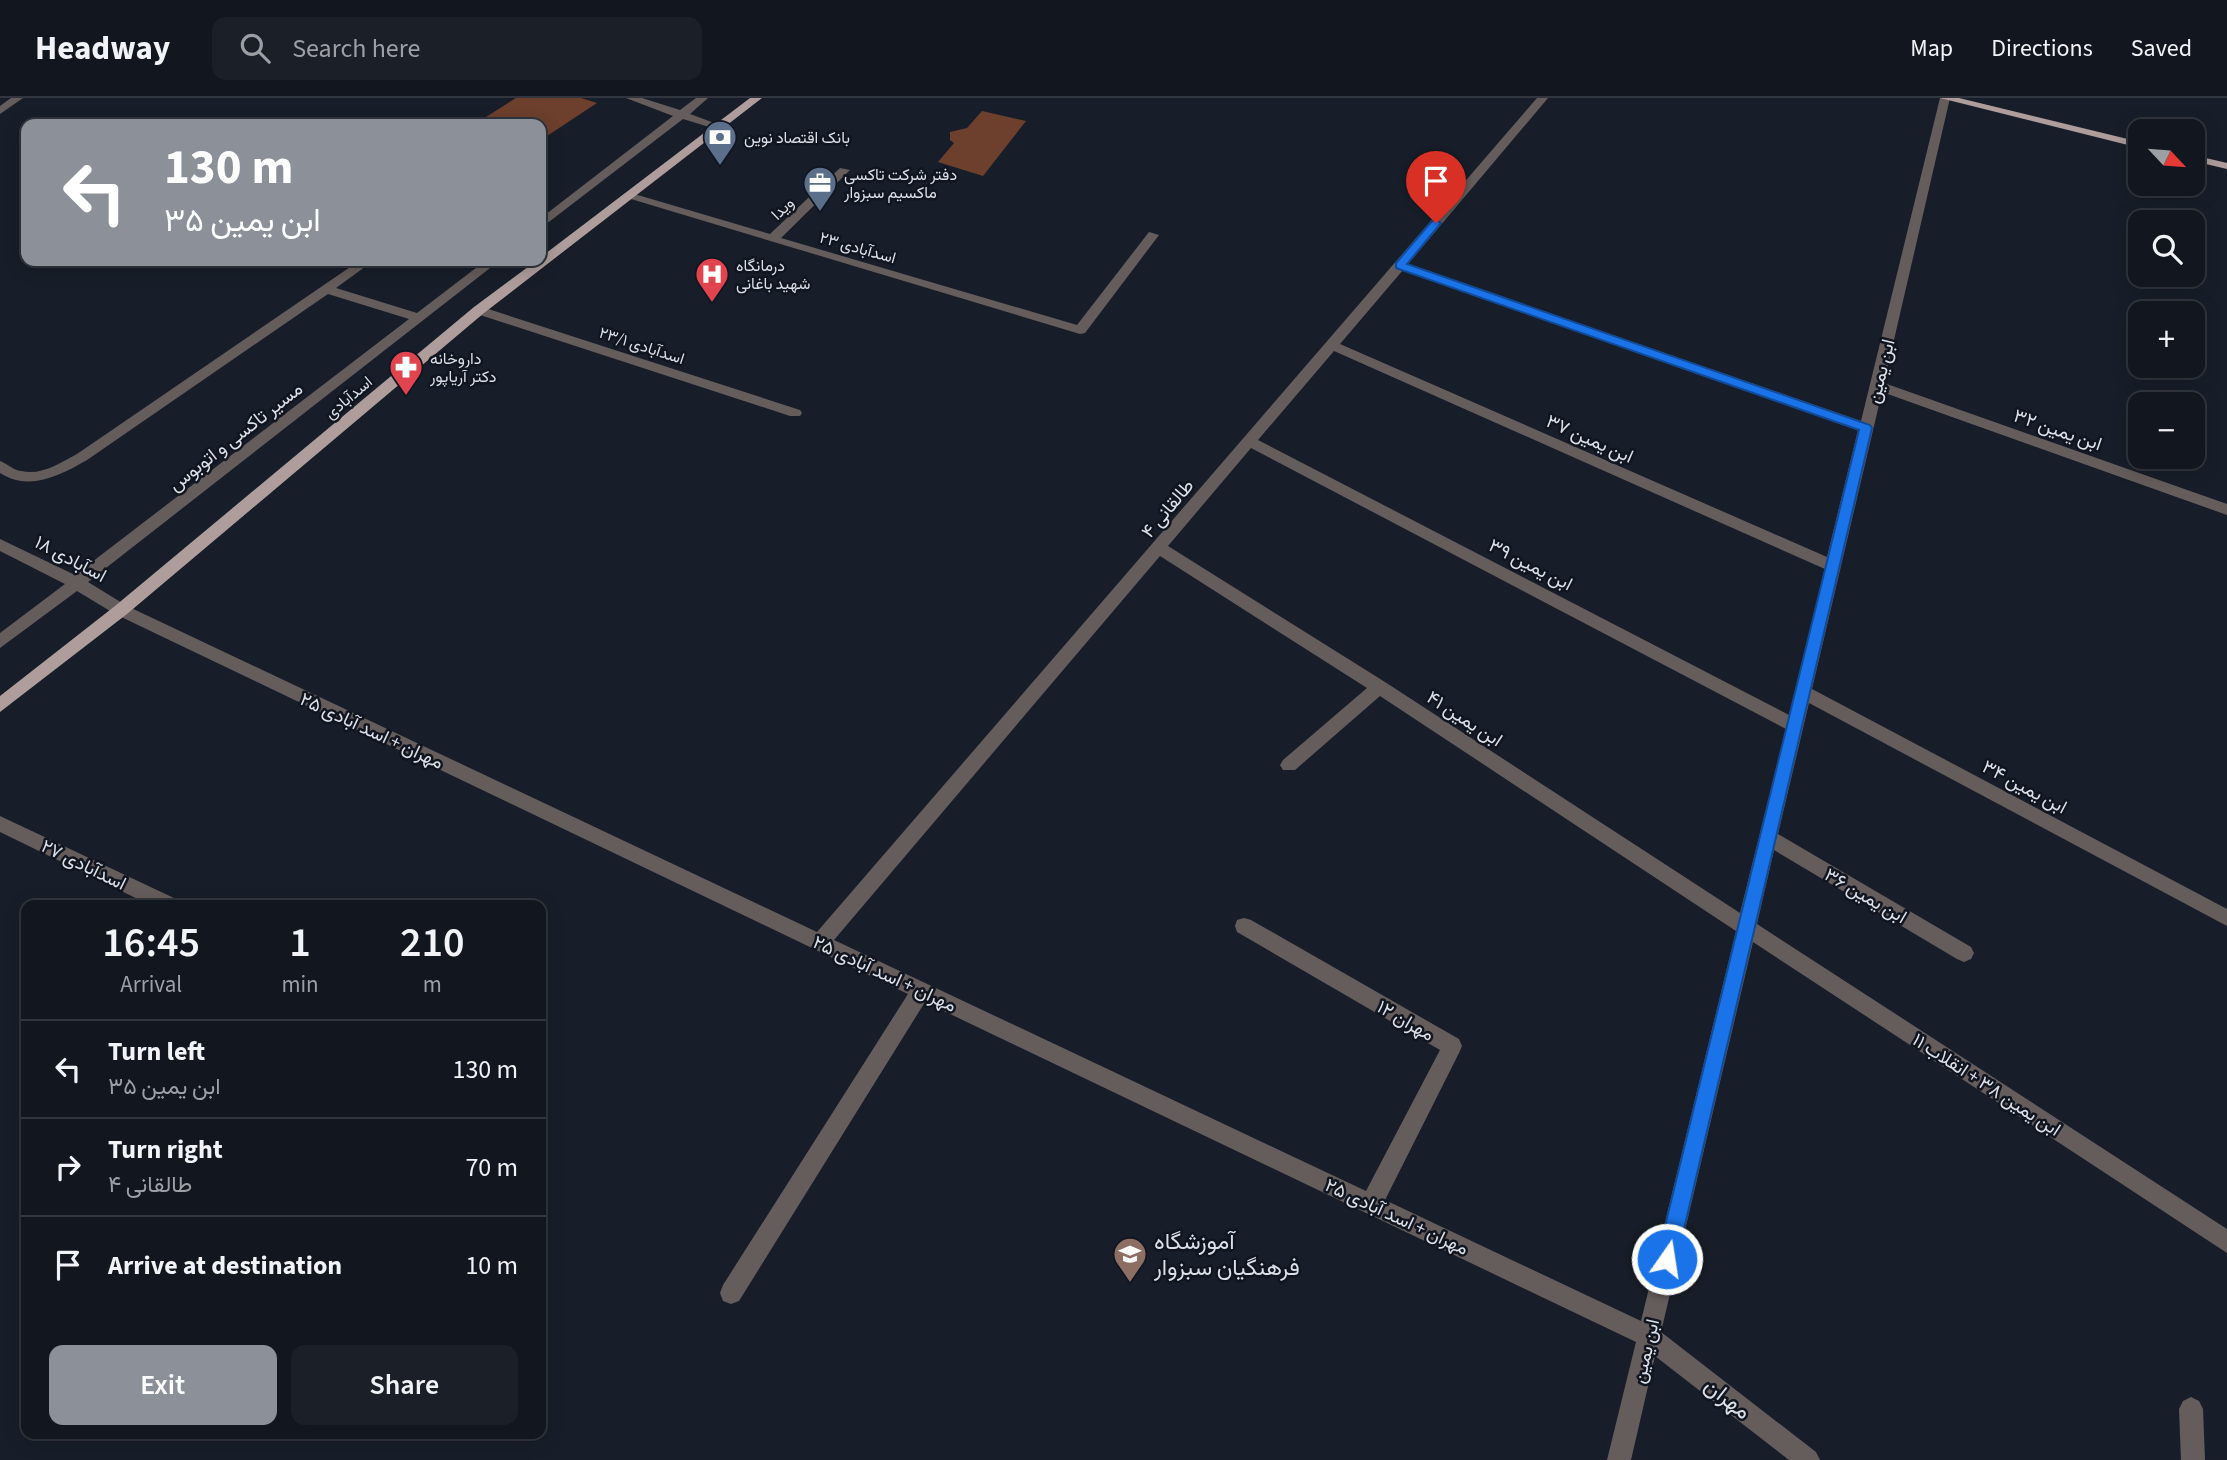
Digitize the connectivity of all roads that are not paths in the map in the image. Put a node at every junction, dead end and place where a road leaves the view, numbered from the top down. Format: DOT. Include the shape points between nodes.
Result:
graph roads {
  1 [pos="18,98"];
  2 [pos="631,98"];
  3 [pos="703,98"];
  4 [pos="757,98"];
  5 [pos="1543,98"];
  6 [pos="1945,98"];
  7 [pos="0,111"];
  8 [pos="681,115"];
  9 [pos="719,127"];
  10 [pos="2128,142"];
  11 [pos="2205,161"];
  12 [pos="2227,166"];
  13 [pos="844,170"];
  14 [pos="626,196"];
  15 [pos="546,220"];
  16 [pos="1153,235"];
  17 [pos="772,239"];
  18 [pos="546,258"];
  19 [pos="1400,265"];
  20 [pos="360,266"];
  21 [pos="487,266"];
  22 [pos="536,266"];
  23 [pos="327,289"];
  24 [pos="479,310"];
  25 [pos="419,318"];
  26 [pos="1332,345"];
  27 [pos="1876,386"];
  28 [pos="795,413"];
  29 [pos="1866,428"];
  30 [pos="1249,441"];
  31 [pos="0,466"];
  32 [pos="2227,510"];
  33 [pos="0,544"];
  34 [pos="1159,548"];
  35 [pos="1833,566"];
  36 [pos="77,583"];
  37 [pos="121,610"];
  38 [pos="0,642"];
  39 [pos="1379,687"];
  40 [pos="1803,692"];
  41 [pos="0,705"];
  42 [pos="1794,724"];
  43 [pos="1289,765"];
  44 [pos="0,824"];
  45 [pos="1767,837"];
  46 [pos="159,900"];
  47 [pos="2227,918"];
  48 [pos="1244,926"];
  49 [pos="1747,926"];
  50 [pos="820,943"];
  51 [pos="1964,953"];
  52 [pos="921,990"];
  53 [pos="1371,1204"];
  54 [pos="2227,1242"];
  55 [pos="731,1293"];
  56 [pos="1648,1336"];
  57 [pos="2191,1409"];
  58 [pos="1619,1460"];
  59 [pos="1808,1460"];
  60 [pos="2193,1460"];
  1 -- 7 [label="street"];
  2 -- 8 [label="street"];
  3 -- 8 [label="street"];
  4 -- 9 [label="main road, اسدآبادی"];
  5 -- 19 [label="street, طالقانی ۴"];
  6 -- 10 [label="main road"];
  6 -- 27 [label="street, ابن یمین"];
  8 -- 9 [label="street"];
  8 -- 15 [label="street"];
  9 -- 14 [label="main road, اسدآبادی"];
  11 -- 12 [label="main road"];
  13 -- 17 [label="street, ویدا"];
  14 -- 17 [label="street, اسدآبادی ۲۳"];
  14 -- 18 [label="main road, اسدآبادی"];
  16 -- 17 [label="street, اسدآبادی ۲۳" via="1080,330"];
  19 -- 26 [label="street, طالقانی ۴"];
  19 -- 29 [label="street"];
  20 -- 23 [label="street"];
  21 -- 25 [label="street, مسیر تاکسی و اتوبوس"];
  22 -- 24 [label="main road, اسدآبادی"];
  23 -- 25 [label="street"];
  23 -- 31 [label="street" via="64,467 30,479"];
  24 -- 28 [label="street, اسدآبادی ۲۳/۱"];
  24 -- 37 [label="main road, اسدآبادی"];
  25 -- 36 [label="street, مسیر تاکسی و اتوبوس"];
  26 -- 30 [label="street, طالقانی ۴"];
  26 -- 35 [label="street, ابن یمین ۳۷"];
  27 -- 29 [label="street, ابن یمین"];
  27 -- 32 [label="street, ابن یمین ۳۲"];
  29 -- 35 [label="street, ابن یمین"];
  30 -- 34 [label="street, طالقانی ۴"];
  30 -- 42 [label="street, ابن یمین ۳۹"];
  33 -- 36 [label="street, اسآبادی ۱۸"];
  34 -- 39 [label="street, ابن یمین ۴۱"];
  34 -- 50 [label="street, طالقانی ۴"];
  35 -- 40 [label="street, ابن یمین"];
  36 -- 37 [label="street, اسآبادی ۱۸"];
  36 -- 38 [label="street, مسیر تاکسی و اتوبوس"];
  37 -- 41 [label="main road, اسدآبادی"];
  37 -- 50 [label="street, مهران + اسد آبادی ۲۵"];
  39 -- 43 [label="street"];
  39 -- 49 [label="street, ابن یمین ۴۱"];
  40 -- 42 [label="street, ابن یمین"];
  40 -- 47 [label="street, ابن یمین ۳۴"];
  42 -- 45 [label="street, ابن یمین"];
  44 -- 46 [label="street, اسدآبادی ۲۷"];
  45 -- 49 [label="street, ابن یمین"];
  45 -- 51 [label="street, ابن یمین ۳۶"];
  48 -- 53 [label="street, مهران ۱۲" via="1452,1046"];
  49 -- 54 [label="street, ابن یمین ۳۸ + انقلاب ۱۱"];
  49 -- 56 [label="street, ابن یمین"];
  50 -- 52 [label="street, مهران + اسد آبادی ۲۵"];
  52 -- 53 [label="street, مهران + اسد آبادی ۲۵"];
  52 -- 55 [label="street"];
  53 -- 56 [label="street, مهران + اسد آبادی ۲۵"];
  56 -- 58 [label="street, ابن یمین"];
  56 -- 59 [label="street, مهران"];
  57 -- 60 [label="street"];
}
